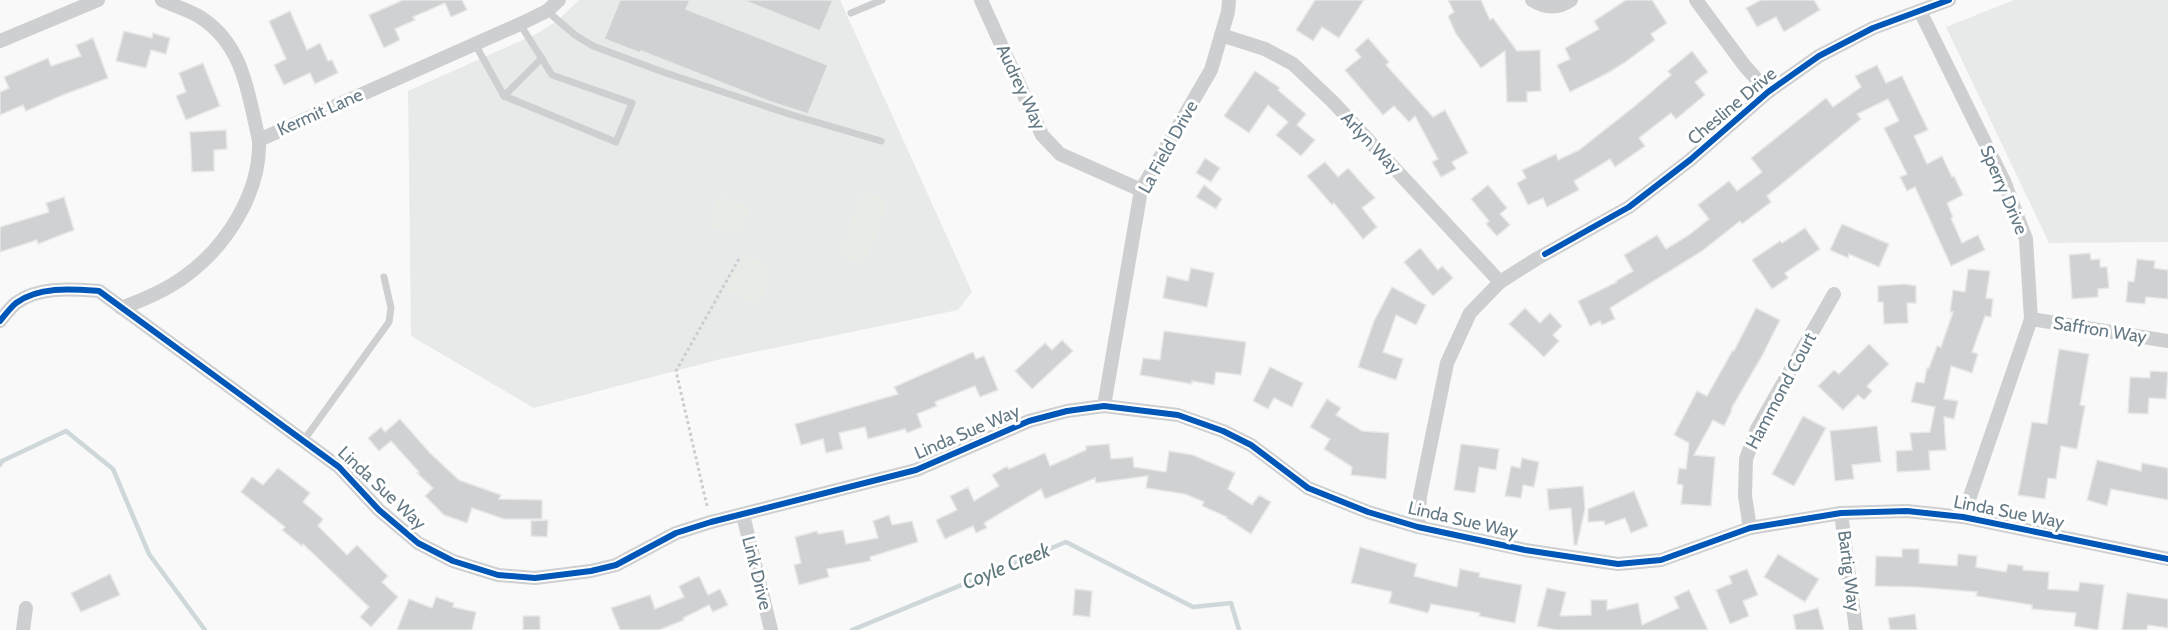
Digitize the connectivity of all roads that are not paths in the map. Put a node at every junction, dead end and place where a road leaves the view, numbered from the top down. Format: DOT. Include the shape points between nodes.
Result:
graph roads {
  1 [pos="98,0"];
  2 [pos="162,0"];
  3 [pos="559,0"];
  4 [pos="882,0"];
  5 [pos="981,0"];
  6 [pos="1229,0"];
  7 [pos="1532,0"];
  8 [pos="1570,0"];
  9 [pos="1696,0"];
  10 [pos="1949,0"];
  11 [pos="547,11"];
  12 [pos="1920,11"];
  13 [pos="851,13"];
  14 [pos="520,24"];
  15 [pos="1221,35"];
  16 [pos="0,41"];
  17 [pos="475,44"];
  18 [pos="542,58"];
  19 [pos="1768,92"];
  20 [pos="504,96"];
  21 [pos="259,140"];
  22 [pos="881,141"];
  23 [pos="1141,190"];
  24 [pos="384,277"];
  25 [pos="1500,282"];
  26 [pos="1834,294"];
  27 [pos="121,308"];
  28 [pos="2031,319"];
  29 [pos="0,321"];
  30 [pos="2168,341"];
  31 [pos="1104,406"];
  32 [pos="304,440"];
  33 [pos="1841,513"];
  34 [pos="743,515"];
  35 [pos="1963,517"];
  36 [pos="1418,527"];
  37 [pos="1750,528"];
  38 [pos="2168,559"];
  39 [pos="26,608"];
  40 [pos="23,630"];
  41 [pos="771,630"];
  42 [pos="1856,630"];
  1 -- 16 [label="street"];
  2 -- 21 [label="street" via="200,17 226,40 242,69"];
  3 -- 11 [label="street, Kermit Lane"];
  4 -- 13 [label="lane"];
  5 -- 23 [label="street, Audrey Way" via="1042,135 1060,154"];
  6 -- 15 [label="street, La Field Drive"];
  7 -- 8 [label="street" via="1548,7"];
  9 -- 19 [label="street"];
  10 -- 12 [label="street, Chesline Drive"];
  11 -- 14 [label="street, Kermit Lane"];
  11 -- 22 [label="lane" via="593,46 792,115"];
  12 -- 19 [label="street, Chesline Drive" via="1873,28 1819,56"];
  12 -- 28 [label="street, Sperry Drive" via="2004,181 2026,239"];
  14 -- 17 [label="street, Kermit Lane"];
  14 -- 18 [label="lane"];
  15 -- 23 [label="street, La Field Drive" via="1211,70"];
  15 -- 25 [label="street, Arlyn Way" via="1293,64 1334,102"];
  17 -- 20 [label="lane"];
  17 -- 21 [label="street, Kermit Lane"];
  18 -- 20 [label="lane"];
  18 -- 20 [label="lane" via="552,75 632,103 616,142"];
  19 -- 25 [label="street, Chesline Drive" via="1629,207"];
  21 -- 27 [label="street, Kermit Lane" via="253,182 222,240 184,277"];
  23 -- 31 [label="street, La Field Drive"];
  24 -- 32 [label="lane" via="392,308 389,322"];
  25 -- 36 [label="street, Chesline Drive" via="1470,313 1447,363 1420,496"];
  26 -- 37 [label="street, Hammond Court" via="1757,429 1746,459 1745,496"];
  27 -- 29 [label="street, Linda Sue Way" via="99,291 67,289 40,293 16,303"];
  27 -- 32 [label="street, Linda Sue Way"];
  28 -- 30 [label="street, Saffron Way"];
  28 -- 35 [label="street, Sperry Drive"];
  31 -- 34 [label="street, Linda Sue Way" via="1029,421 916,470"];
  31 -- 36 [label="street, Linda Sue Way" via="1178,415 1223,430 1251,445 1308,488"];
  32 -- 34 [label="street, Linda Sue Way" via="339,467 379,510 418,543 453,561 498,575 535,578 616,565 676,533"];
  33 -- 35 [label="street, Linda Sue Way" via="1907,511"];
  33 -- 37 [label="street, Linda Sue Way"];
  33 -- 42 [label="street, Bartig Way"];
  34 -- 41 [label="street, Link Drive"];
  35 -- 38 [label="street, Linda Sue Way"];
  36 -- 37 [label="street, Linda Sue Way" via="1525,550 1618,564 1661,560"];
  39 -- 40 [label="street"];
}
